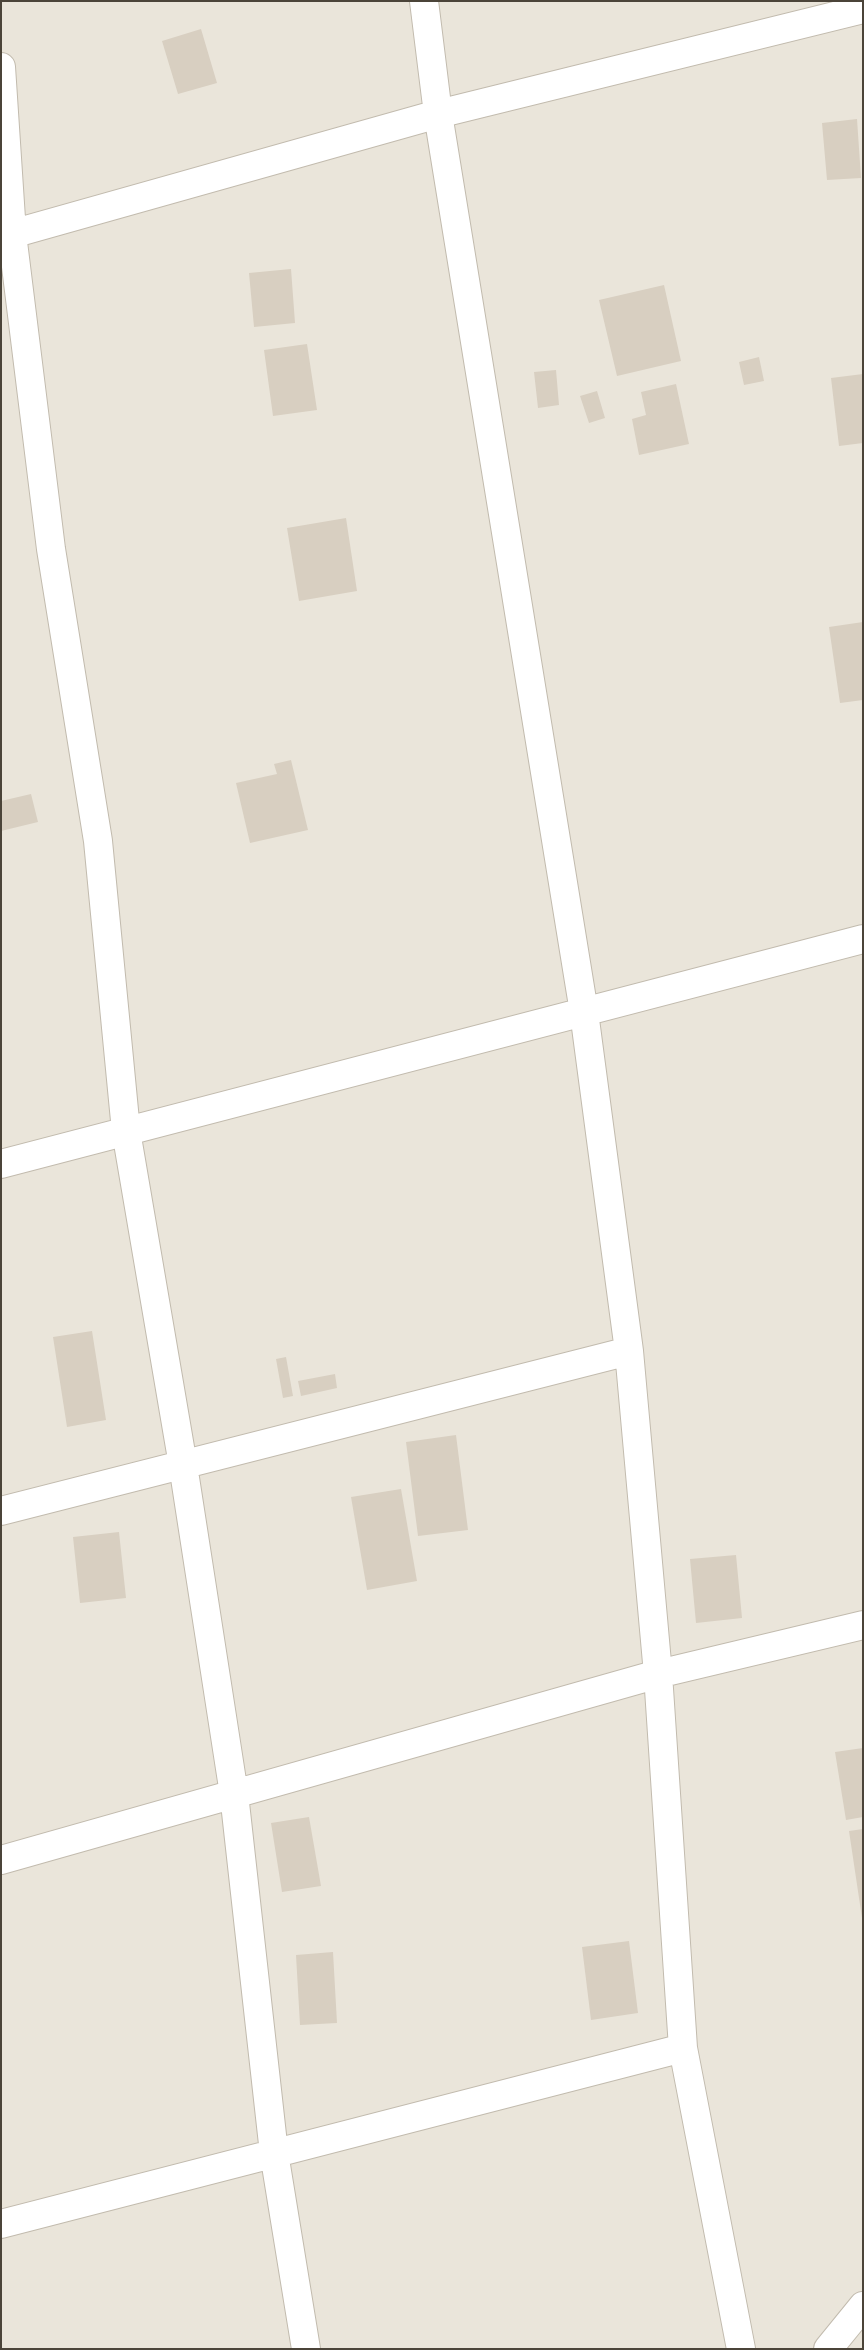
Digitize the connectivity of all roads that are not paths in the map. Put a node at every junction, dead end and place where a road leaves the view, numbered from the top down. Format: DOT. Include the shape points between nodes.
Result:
graph roads {
  1 [pos="424,1"];
  2 [pos="863,9"];
  3 [pos="1,67"];
  4 [pos="438,114"];
  5 [pos="6,236"];
  6 [pos="863,939"];
  7 [pos="584,1012"];
  8 [pos="126,1131"];
  9 [pos="1,1164"];
  10 [pos="629,1351"];
  11 [pos="183,1464"];
  12 [pos="1,1511"];
  13 [pos="863,1626"];
  14 [pos="658,1674"];
  15 [pos="234,1794"];
  16 [pos="1,1860"];
  17 [pos="683,2048"];
  18 [pos="274,2154"];
  19 [pos="1,2224"];
  20 [pos="863,2306"];
  21 [pos="306,2349"];
  22 [pos="741,2349"];
  23 [pos="828,2349"];
  1 -- 4 [label="street"];
  2 -- 4 [label="street"];
  3 -- 5 [label="street"];
  4 -- 5 [label="street"];
  4 -- 7 [label="street"];
  5 -- 8 [label="street" via="51,549 98,841"];
  6 -- 7 [label="street"];
  7 -- 8 [label="street"];
  7 -- 10 [label="street"];
  8 -- 9 [label="street"];
  8 -- 11 [label="street"];
  10 -- 11 [label="street"];
  10 -- 14 [label="street"];
  11 -- 12 [label="street"];
  11 -- 15 [label="street"];
  13 -- 14 [label="street"];
  14 -- 15 [label="street"];
  14 -- 17 [label="street"];
  15 -- 16 [label="street"];
  15 -- 18 [label="street"];
  17 -- 18 [label="street"];
  17 -- 22 [label="street"];
  18 -- 19 [label="street"];
  18 -- 21 [label="street"];
  20 -- 23 [label="street"];
}
